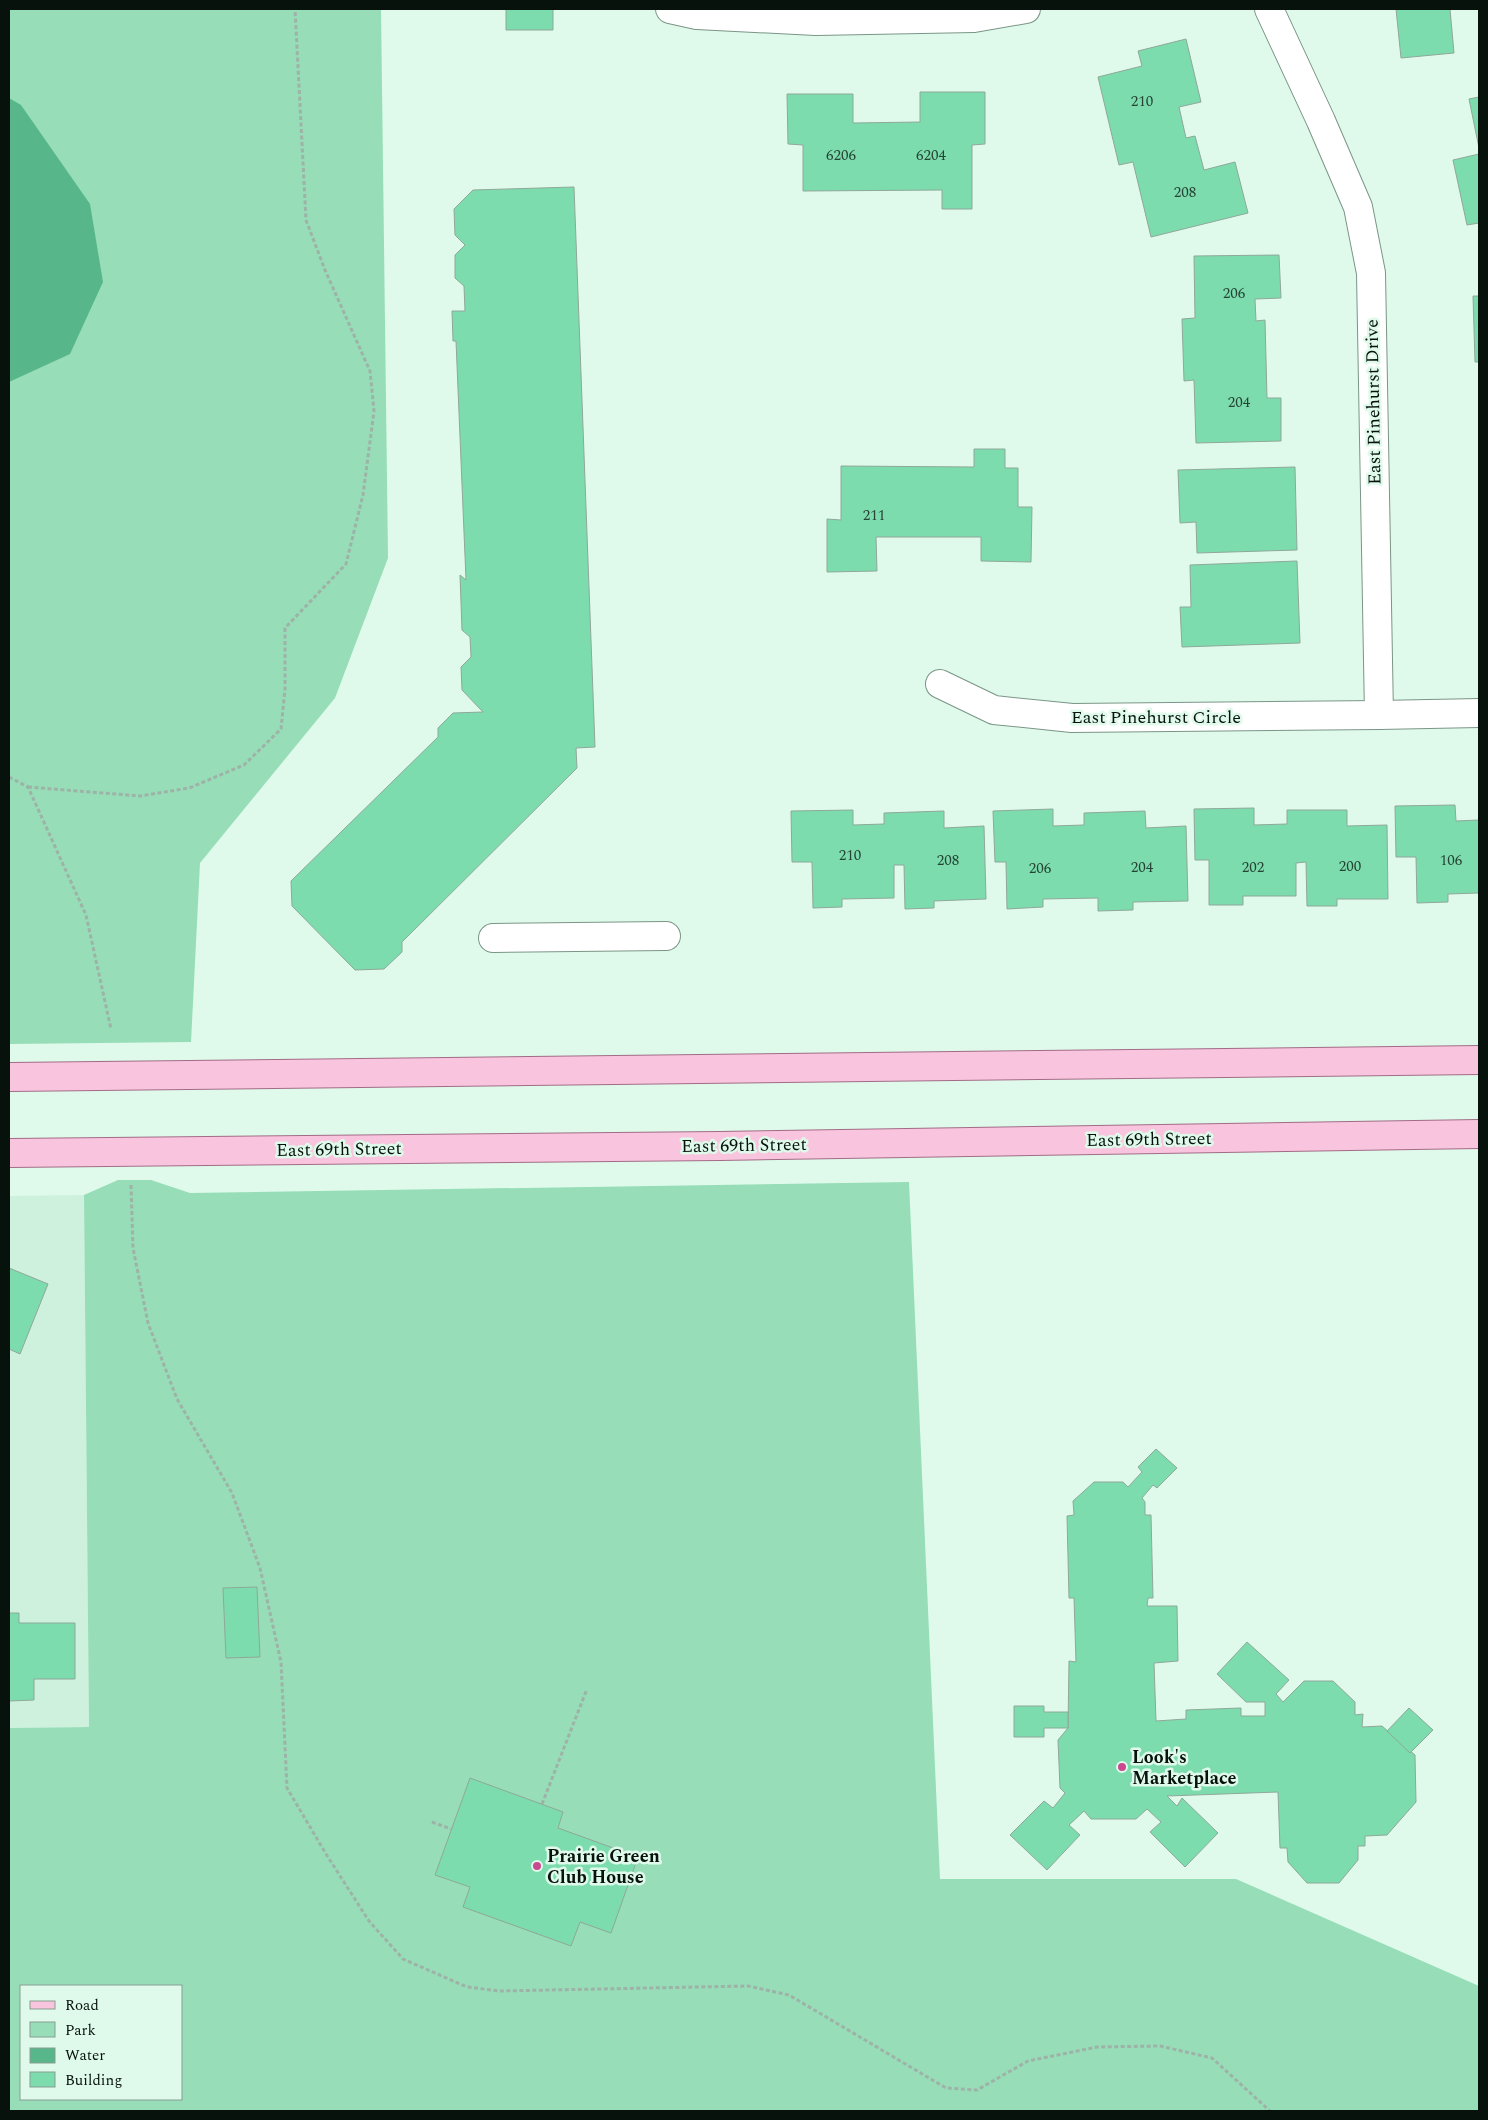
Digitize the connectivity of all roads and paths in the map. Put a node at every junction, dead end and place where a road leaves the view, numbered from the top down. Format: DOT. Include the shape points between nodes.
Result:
graph roads {
  1 [pos="295,9"];
  2 [pos="670,9"];
  3 [pos="1026,9"];
  4 [pos="1269,9"];
  5 [pos="940,684"];
  6 [pos="1479,713"];
  7 [pos="1379,715"];
  8 [pos="9,777"];
  9 [pos="28,787"];
  10 [pos="666,936"];
  11 [pos="492,938"];
  12 [pos="111,1030"];
  13 [pos="1479,1060"];
  14 [pos="9,1077"];
  15 [pos="1479,1134"];
  16 [pos="9,1152"];
  17 [pos="131,1185"];
  18 [pos="587,1689"];
  19 [pos="542,1804"];
  20 [pos="432,1822"];
  21 [pos="451,1829"];
  22 [pos="1270,2111"];
  1 -- 9 [label="path" via="306,220 370,371 374,411 363,495 346,564 285,628 281,729 244,765 189,788 140,796"];
  2 -- 3 [label="street" via="697,16 816,21 974,18"];
  4 -- 7 [label="street, East Pinehurst Drive" via="1358,206 1371,273"];
  5 -- 7 [label="street, East Pinehurst Circle" via="994,710 1072,718"];
  6 -- 7 [label="street"];
  8 -- 9 [label="path"];
  9 -- 12 [label="path" via="86,915"];
  10 -- 11 [label="street"];
  13 -- 14 [label="main road"];
  15 -- 16 [label="main road, East 69th Street" via="710,1146"];
  17 -- 22 [label="path" via="133,1248 148,1322 177,1399 232,1492 260,1568 281,1662 287,1788 370,1921 404,1960 467,1986 500,1991 748,1986 789,1995 946,2088 977,2090 1028,2061 1097,2047 1160,2046 1212,2058"];
  18 -- 19 [label="path"];
  20 -- 21 [label="path"];
}
